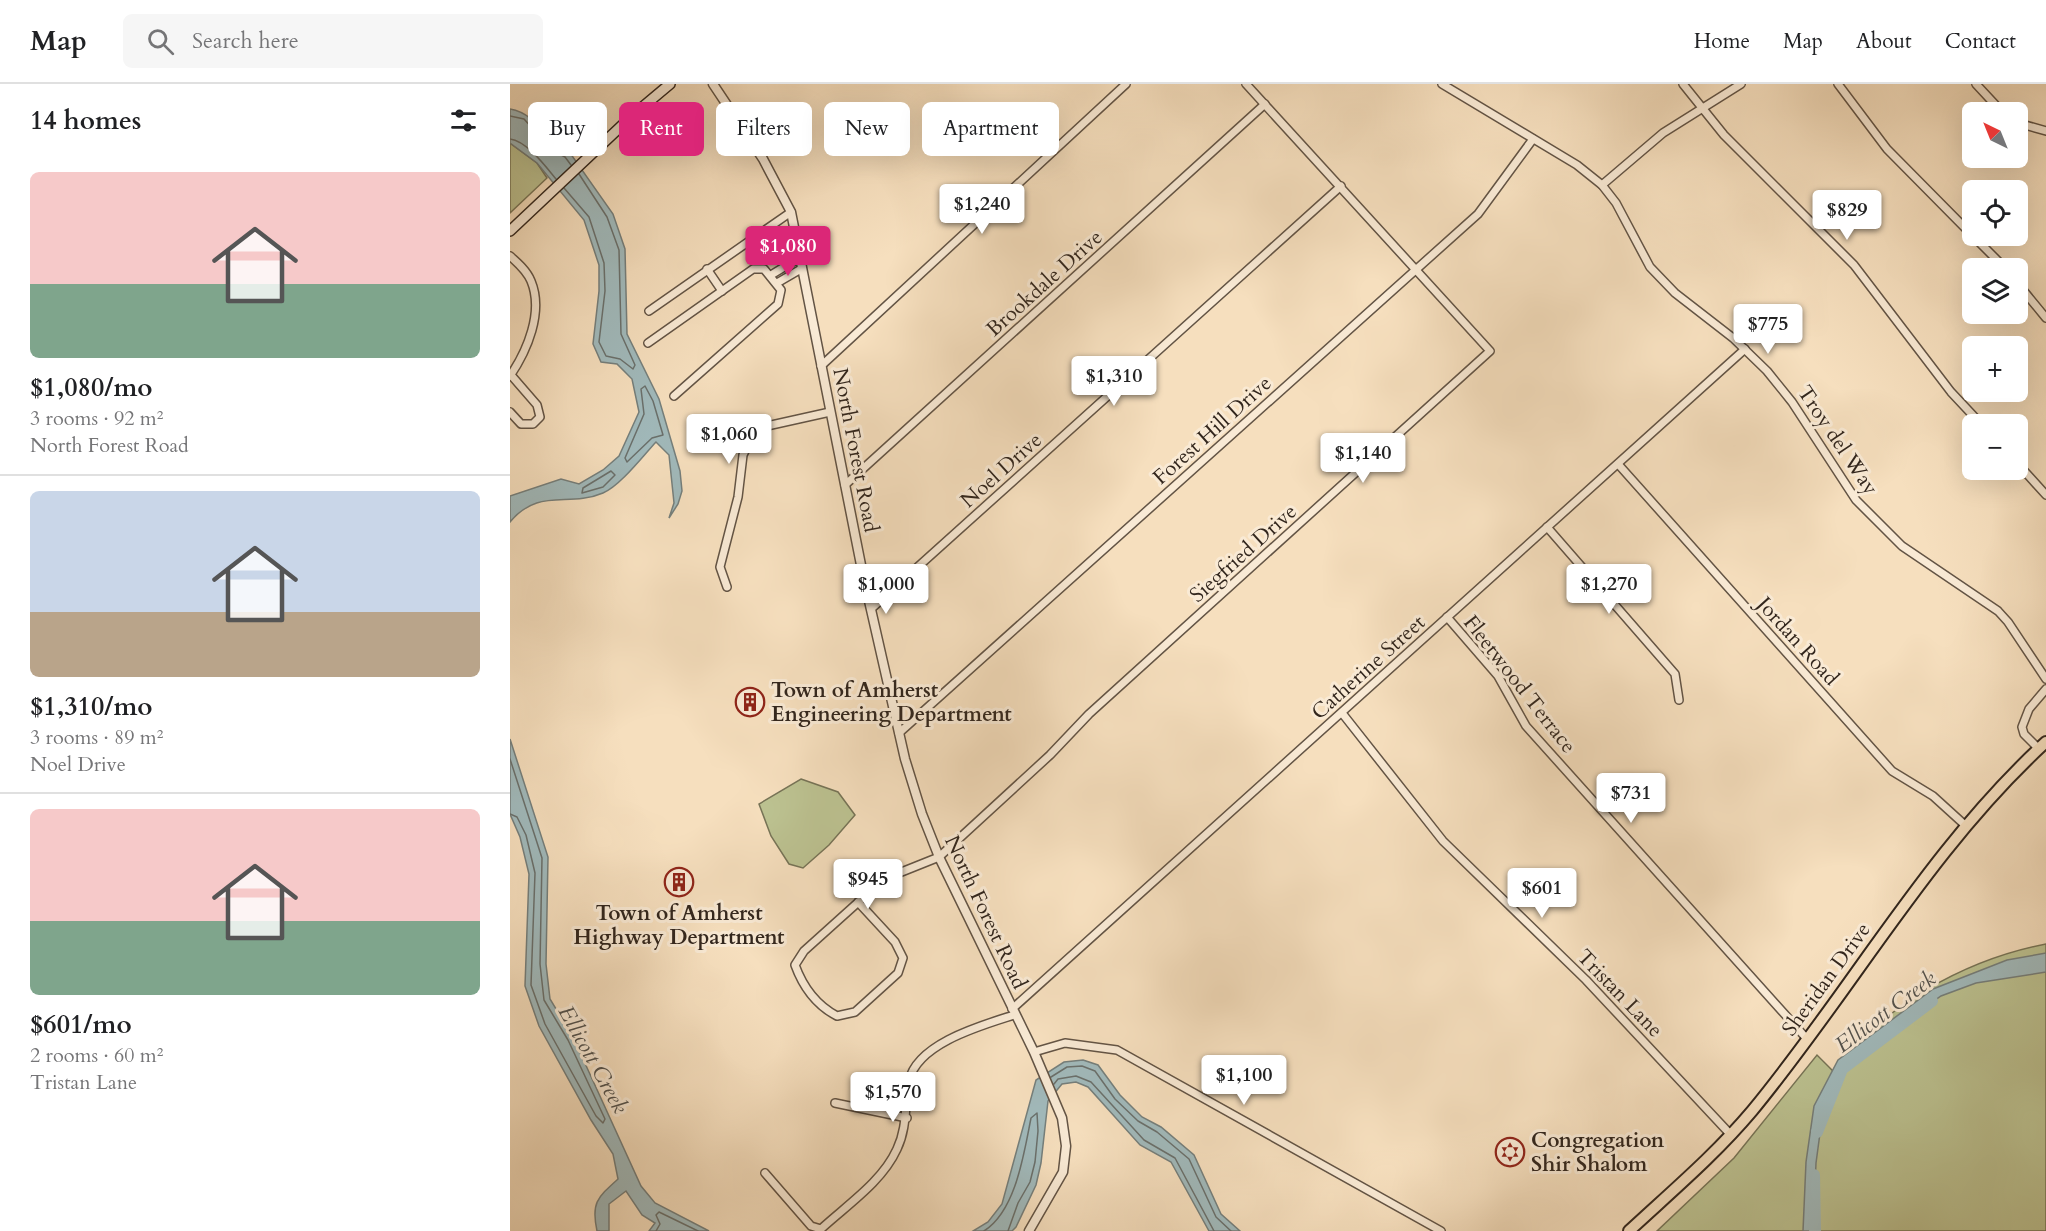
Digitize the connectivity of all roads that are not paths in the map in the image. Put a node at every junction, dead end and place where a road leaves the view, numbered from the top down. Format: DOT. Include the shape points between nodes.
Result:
graph roads {
  1 [pos="670,84"];
  2 [pos="713,84"];
  3 [pos="1126,84"];
  4 [pos="1246,84"];
  5 [pos="1442,84"];
  6 [pos="1683,84"];
  7 [pos="1741,84"];
  8 [pos="1838,84"];
  9 [pos="1976,84"];
  10 [pos="1993,102"];
  11 [pos="1265,104"];
  12 [pos="1701,108"];
  13 [pos="2028,126"];
  14 [pos="2046,131"];
  15 [pos="1533,139"];
  16 [pos="1602,185"];
  17 [pos="1341,186"];
  18 [pos="790,212"];
  19 [pos="1962,224"];
  20 [pos="510,231"];
  21 [pos="1984,246"];
  22 [pos="510,256"];
  23 [pos="799,258"];
  24 [pos="1995,258"];
  25 [pos="707,269"];
  26 [pos="801,269"];
  27 [pos="1417,269"];
  28 [pos="771,275"];
  29 [pos="777,283"];
  30 [pos="722,291"];
  31 [pos="2028,296"];
  32 [pos="648,311"];
  33 [pos="2046,318"];
  34 [pos="648,343"];
  35 [pos="1745,349"];
  36 [pos="821,366"];
  37 [pos="510,376"];
  38 [pos="674,396"];
  39 [pos="510,412"];
  40 [pos="830,412"];
  41 [pos="1972,414"];
  42 [pos="1618,464"];
  43 [pos="2028,475"];
  44 [pos="845,485"];
  45 [pos="2046,495"];
  46 [pos="1547,527"];
  47 [pos="727,587"];
  48 [pos="871,609"];
  49 [pos="1447,617"];
  50 [pos="2046,678"];
  51 [pos="2046,689"];
  52 [pos="1679,700"];
  53 [pos="1342,713"];
  54 [pos="899,733"];
  55 [pos="2042,746"];
  56 [pos="1966,826"];
  57 [pos="939,857"];
  58 [pos="858,902"];
  59 [pos="1013,1012"];
  60 [pos="1807,1039"];
  61 [pos="1034,1052"];
  62 [pos="835,1103"];
  63 [pos="907,1118"];
  64 [pos="1731,1135"];
  65 [pos="765,1173"];
  66 [pos="1029,1231"];
  67 [pos="1441,1231"];
  68 [pos="1629,1231"];
  1 -- 20 [label="main road"];
  2 -- 18 [label="street, North Forest Road" via="763,159"];
  3 -- 36 [label="street"];
  4 -- 11 [label="street, Siegfried Drive"];
  5 -- 15 [label="street, Troy del Way"];
  6 -- 12 [label="street"];
  7 -- 12 [label="street"];
  8 -- 19 [label="street" via="1887,149"];
  9 -- 10 [label="street"];
  11 -- 17 [label="street, Siegfried Drive"];
  11 -- 44 [label="street, Brookdale Drive"];
  12 -- 16 [label="street" via="1663,133"];
  12 -- 41 [label="street" via="1854,265 1951,392"];
  13 -- 14 [label="street"];
  15 -- 16 [label="street, Troy del Way"];
  15 -- 27 [label="street, Forest Hill Drive" via="1478,214"];
  16 -- 35 [label="street, Troy del Way" via="1650,267 1675,293"];
  17 -- 27 [label="street, Siegfried Drive"];
  17 -- 48 [label="street, Noel Drive"];
  18 -- 23 [label="street, North Forest Road"];
  18 -- 25 [label="street"];
  21 -- 24 [label="street"];
  22 -- 37 [label="street" via="528,276 535,299 530,337"];
  23 -- 26 [label="street, North Forest Road"];
  23 -- 28 [label="street"];
  25 -- 30 [label="street"];
  25 -- 32 [label="street"];
  26 -- 29 [label="street"];
  26 -- 36 [label="street, North Forest Road"];
  27 -- 54 [label="street, Forest Hill Drive"];
  27 -- 57 [label="street, Siegfried Drive" via="1488,345 1490,351 1486,356 1089,714"];
  28 -- 29 [label="street"];
  28 -- 30 [label="street" via="764,269 753,269"];
  29 -- 38 [label="street" via="781,290 778,304"];
  30 -- 34 [label="street"];
  31 -- 33 [label="street"];
  35 -- 42 [label="street, Catherine Street"];
  35 -- 50 [label="street, Troy del Way" via="1792,402 1856,500 1902,546 1998,611"];
  36 -- 40 [label="street, North Forest Road"];
  37 -- 39 [label="street" via="537,405 540,417 533,424 521,424"];
  40 -- 44 [label="street, North Forest Road"];
  40 -- 47 [label="street" via="767,426 752,437 742,456 738,497 720,567"];
  42 -- 46 [label="street, Catherine Street"];
  42 -- 56 [label="street, Jordan Road" via="1892,771 1933,796"];
  43 -- 45 [label="street"];
  44 -- 48 [label="street, North Forest Road"];
  46 -- 49 [label="street, Catherine Street"];
  46 -- 52 [label="street" via="1675,674"];
  48 -- 54 [label="street, North Forest Road"];
  49 -- 53 [label="street, Catherine Street"];
  49 -- 60 [label="street, Fleetwood Terrace" via="1498,676 1526,726"];
  51 -- 55 [label="street" via="2029,709 2022,727 2026,737"];
  53 -- 59 [label="street, Catherine Street"];
  53 -- 64 [label="street, Tristan Lane" via="1443,841 1586,980"];
  54 -- 57 [label="street, North Forest Road"];
  55 -- 56 [label="main road, Sheridan Drive"];
  56 -- 60 [label="main road, Sheridan Drive"];
  57 -- 58 [label="street" via="884,879"];
  57 -- 59 [label="street, North Forest Road"];
  58 -- 58 [label="street" via="896,942 903,958 898,973 855,1012 837,1016 822,1008 801,980 795,964"];
  59 -- 61 [label="street, North Forest Road"];
  59 -- 63 [label="street" via="953,1036 924,1060 910,1078"];
  60 -- 64 [label="main road, Sheridan Drive"];
  61 -- 66 [label="street, North Forest Road" via="1065,1131 1063,1172"];
  61 -- 67 [label="street" via="1065,1042 1117,1050"];
  62 -- 63 [label="street"];
  63 -- 65 [label="street" via="897,1149 882,1173 821,1229 811,1226"];
  64 -- 68 [label="main road, Sheridan Drive"];
}
